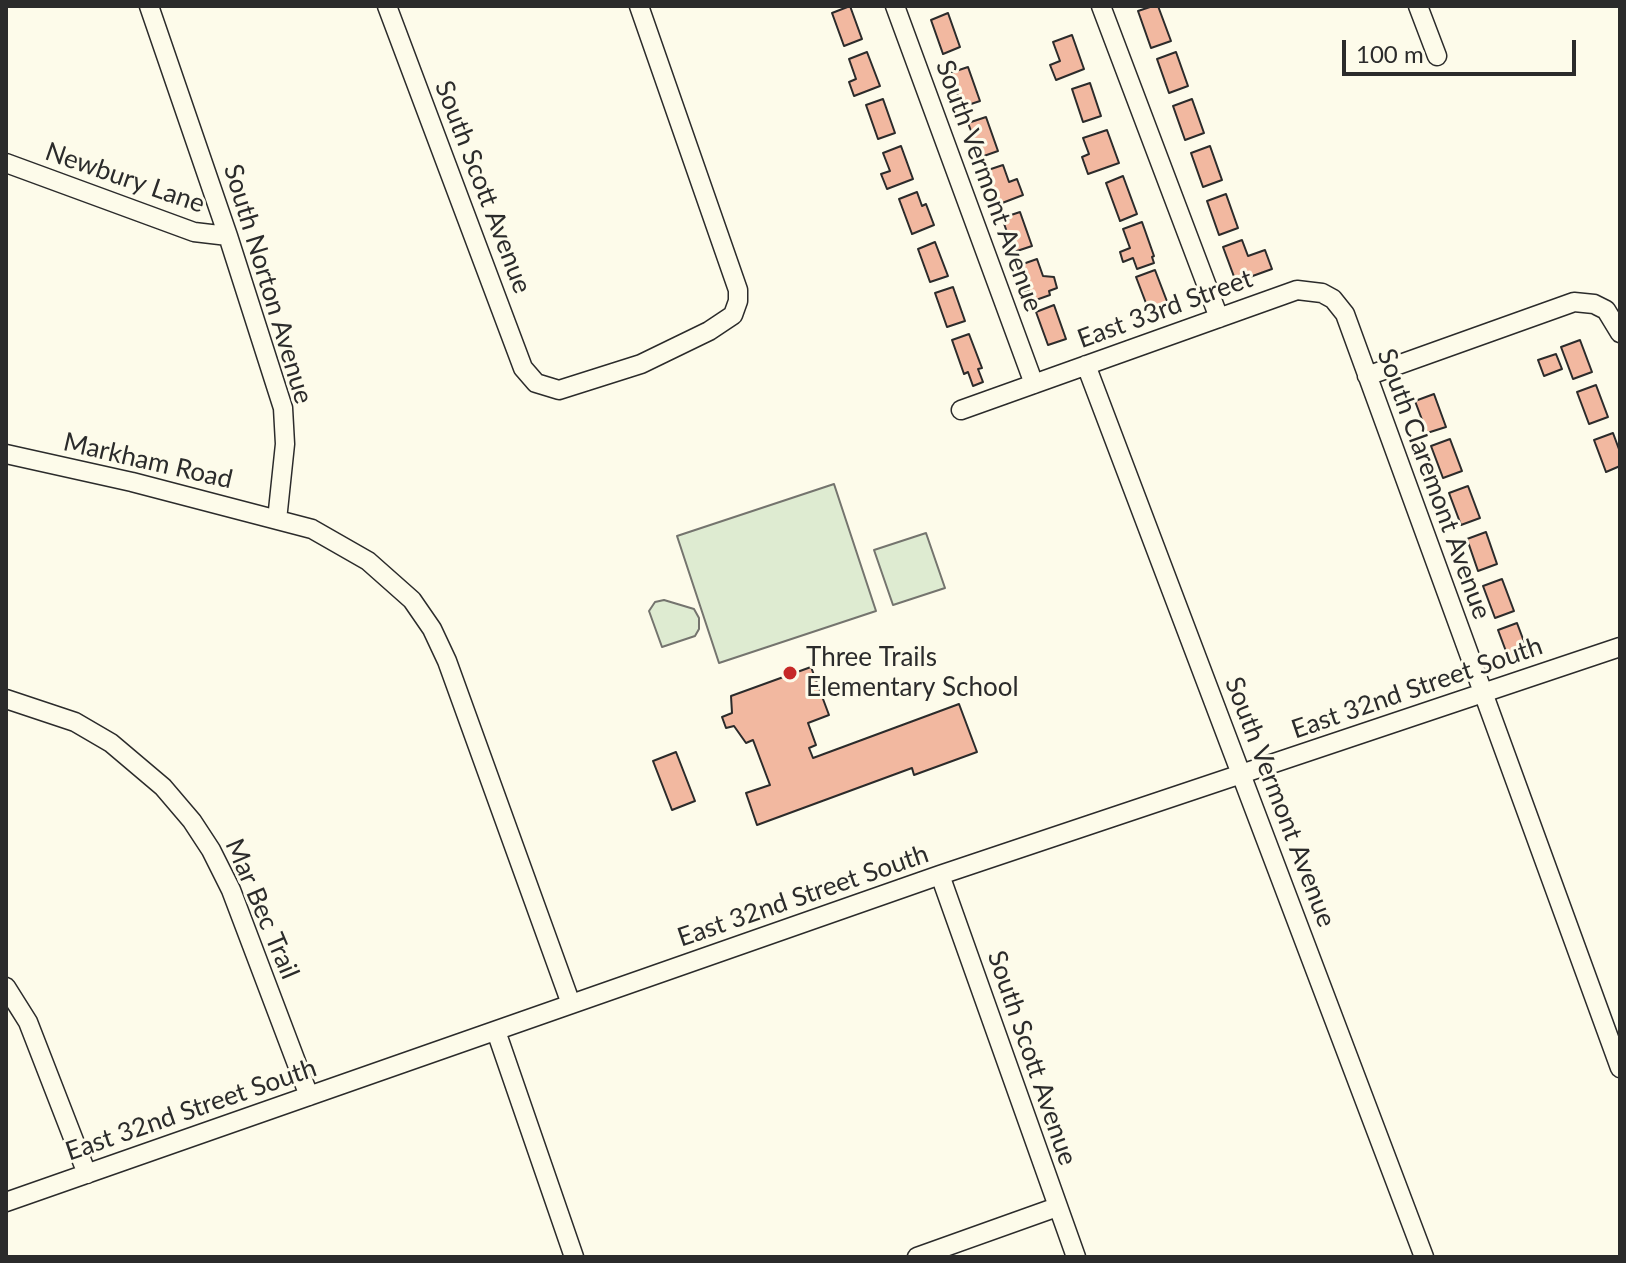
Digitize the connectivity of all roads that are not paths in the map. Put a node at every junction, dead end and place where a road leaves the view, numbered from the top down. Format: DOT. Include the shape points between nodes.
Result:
graph roads {
  1 [pos="149,6"];
  2 [pos="387,6"];
  3 [pos="639,6"];
  4 [pos="895,6"];
  5 [pos="1101,6"];
  6 [pos="1418,6"];
  7 [pos="1437,56"];
  8 [pos="6,163"];
  9 [pos="228,236"];
  10 [pos="1315,292"];
  11 [pos="1219,318"];
  12 [pos="1620,333"];
  13 [pos="1086,365"];
  14 [pos="1367,376"];
  15 [pos="1034,384"];
  16 [pos="961,410"];
  17 [pos="6,454"];
  18 [pos="277,520"];
  19 [pos="1620,647"];
  20 [pos="1483,694"];
  21 [pos="6,699"];
  22 [pos="1242,775"];
  23 [pos="940,875"];
  24 [pos="6,987"];
  25 [pos="571,1004"];
  26 [pos="496,1031"];
  27 [pos="1620,1068"];
  28 [pos="309,1096"];
  29 [pos="87,1174"];
  30 [pos="6,1202"];
  31 [pos="1057,1207"];
  32 [pos="574,1257"];
  33 [pos="917,1257"];
  34 [pos="1076,1257"];
  35 [pos="1424,1257"];
  1 -- 9 [label="street, South Norton Avenue"];
  2 -- 3 [label="street, South Scott Avenue" via="523,368 536,383 559,390 641,364 709,331 733,315 738,301"];
  4 -- 15 [label="street, South Vermont Avenue"];
  5 -- 11 [label="street"];
  6 -- 7 [label="street"];
  8 -- 9 [label="street, Newbury Lane" via="194,232"];
  9 -- 18 [label="street, South Norton Avenue" via="283,408"];
  10 -- 11 [label="street, East 33rd Street" via="1297,290"];
  10 -- 14 [label="street, South Claremont Avenue" via="1333,299 1345,314"];
  11 -- 13 [label="street, East 33rd Street"];
  12 -- 14 [label="street" via="1606,310 1574,302"];
  13 -- 15 [label="street, East 33rd Street"];
  13 -- 22 [label="street, South Vermont Avenue"];
  14 -- 20 [label="street, South Claremont Avenue"];
  15 -- 16 [label="street, East 33rd Street"];
  17 -- 18 [label="street, Markham Road"];
  18 -- 25 [label="street" via="312,529 368,561 412,600 432,629"];
  19 -- 20 [label="street, East 32nd Street South"];
  20 -- 22 [label="street, East 32nd Street South"];
  20 -- 27 [label="street, South Claremont Avenue"];
  21 -- 28 [label="street, Mar Bec Trail" via="75,722 111,743 163,787 192,821 231,890"];
  22 -- 23 [label="street, East 32nd Street South"];
  22 -- 35 [label="street, South Vermont Avenue"];
  23 -- 25 [label="street, East 32nd Street South"];
  23 -- 31 [label="street, South Scott Avenue"];
  24 -- 29 [label="street" via="28,1022"];
  25 -- 26 [label="street, East 32nd Street South"];
  26 -- 28 [label="street, East 32nd Street South"];
  26 -- 32 [label="street"];
  28 -- 29 [label="street, East 32nd Street South"];
  29 -- 30 [label="street, East 32nd Street South"];
  31 -- 33 [label="street"];
  31 -- 34 [label="street, South Scott Avenue"];
}
